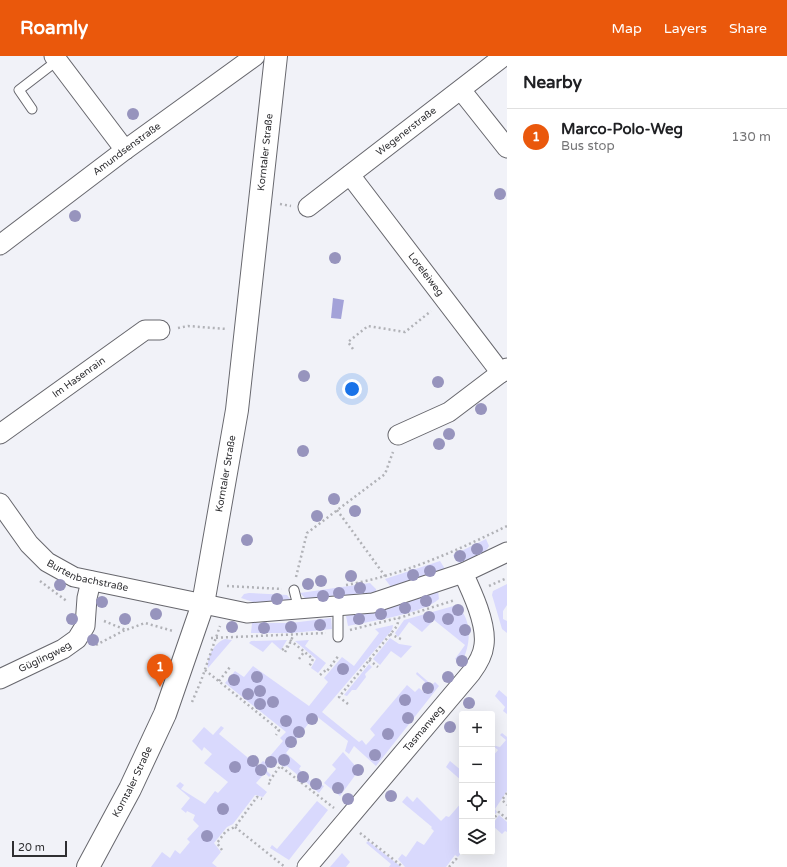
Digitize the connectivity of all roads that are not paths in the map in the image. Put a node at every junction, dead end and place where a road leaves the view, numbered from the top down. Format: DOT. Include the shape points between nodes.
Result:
graph roads {
  1 [pos="255,56"];
  2 [pos="276,56"];
  3 [pos="504,56"];
  4 [pos="56,58"];
  5 [pos="461,90"];
  6 [pos="32,109"];
  7 [pos="507,148"];
  8 [pos="125,150"];
  9 [pos="350,175"];
  10 [pos="308,207"];
  11 [pos="0,245"];
  12 [pos="160,330"];
  13 [pos="504,370"];
  14 [pos="0,434"];
  15 [pos="398,435"];
  16 [pos="0,503"];
  17 [pos="507,552"];
  18 [pos="463,573"];
  19 [pos="91,581"];
  20 [pos="294,590"];
  21 [pos="203,604"];
  22 [pos="338,606"];
  23 [pos="299,610"];
  24 [pos="338,636"];
  25 [pos="0,679"];
  26 [pos="88,867"];
  27 [pos="307,867"];
  1 -- 8 [label="street, Amundsenstraße"];
  2 -- 21 [label="street, Korntaler Straße" via="237,410"];
  3 -- 5 [label="street, Wegenerstraße"];
  4 -- 6 [label="lane" via="19,90"];
  4 -- 8 [label="street"];
  5 -- 7 [label="street"];
  5 -- 9 [label="street, Wegenerstraße"];
  8 -- 11 [label="street, Amundsenstraße"];
  9 -- 10 [label="street, Wegenerstraße"];
  9 -- 13 [label="street, Loreleiweg" via="446,300"];
  12 -- 14 [label="street, Im Hasenrain" via="145,330"];
  13 -- 15 [label="street" via="449,412"];
  16 -- 19 [label="street, Burtenbachstraße" via="29,544 47,562 74,577"];
  17 -- 18 [label="street, Burtenbachstraße"];
  18 -- 22 [label="street, Burtenbachstraße" via="373,604"];
  18 -- 27 [label="street, Tasmanweg" via="483,630 484,644 478,662 463,674"];
  19 -- 21 [label="street, Burtenbachstraße"];
  19 -- 25 [label="street, Güglingweg" via="85,626 77,638 63,649"];
  20 -- 23 [label="lane"];
  21 -- 23 [label="street, Burtenbachstraße" via="247,613"];
  21 -- 26 [label="street, Korntaler Straße" via="165,714 130,789"];
  22 -- 23 [label="street, Burtenbachstraße"];
  22 -- 24 [label="lane"];
}
